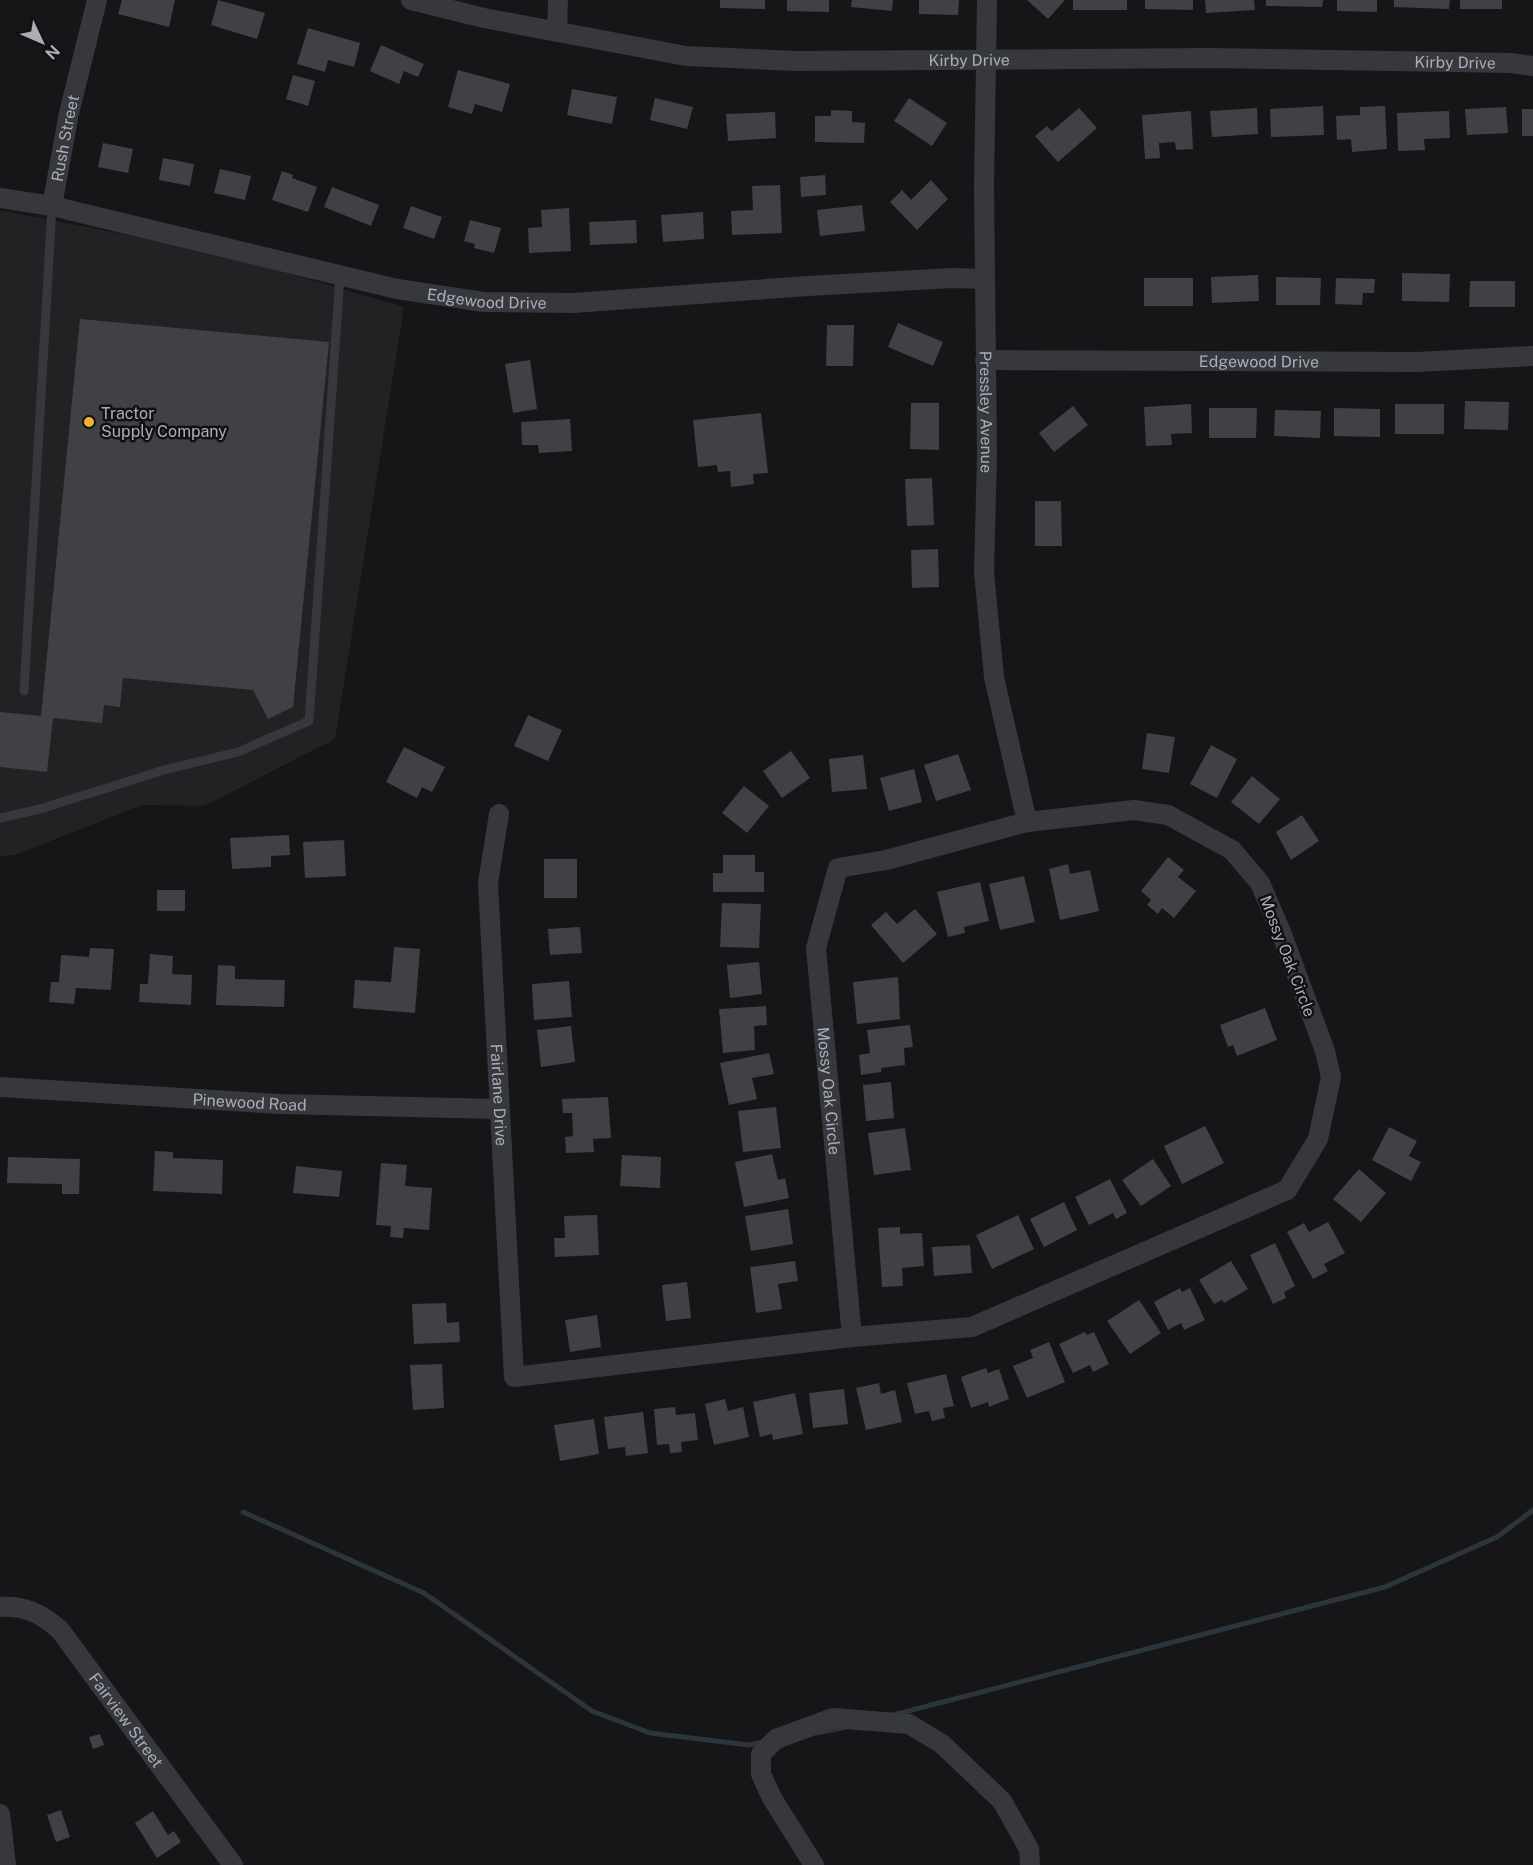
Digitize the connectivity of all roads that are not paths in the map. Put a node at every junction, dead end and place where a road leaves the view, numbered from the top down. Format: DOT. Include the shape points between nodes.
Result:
graph roads {
  1 [pos="97,0"];
  2 [pos="411,0"];
  3 [pos="558,0"];
  4 [pos="987,0"];
  5 [pos="557,32"];
  6 [pos="987,59"];
  7 [pos="1533,66"];
  8 [pos="0,198"];
  9 [pos="52,206"];
  10 [pos="340,276"];
  11 [pos="985,279"];
  12 [pos="1533,356"];
  13 [pos="985,360"];
  14 [pos="24,692"];
  15 [pos="499,814"];
  16 [pos="0,818"];
  17 [pos="1027,822"];
  18 [pos="0,1087"];
  19 [pos="499,1109"];
  20 [pos="852,1337"];
  21 [pos="514,1377"];
  22 [pos="0,1607"];
  23 [pos="0,1814"];
  24 [pos="6,1865"];
  25 [pos="233,1865"];
  26 [pos="814,1865"];
  27 [pos="1030,1865"];
  1 -- 9 [label="street, Rush Street" via="69,113"];
  2 -- 5 [label="street, Kirby Drive"];
  3 -- 5 [label="street"];
  4 -- 6 [label="street, Pressley Avenue"];
  5 -- 6 [label="street, Kirby Drive" via="686,56 796,61"];
  6 -- 7 [label="street, Kirby Drive" via="1255,58"];
  6 -- 11 [label="street, Pressley Avenue"];
  8 -- 9 [label="street, Edgewood Drive"];
  9 -- 10 [label="street, Edgewood Drive"];
  9 -- 14 [label="lane"];
  10 -- 11 [label="street, Edgewood Drive" via="419,294 484,302 573,303 841,284"];
  10 -- 16 [label="lane" via="309,721 238,752"];
  11 -- 13 [label="street, Pressley Avenue"];
  12 -- 13 [label="street, Edgewood Drive" via="1417,362"];
  13 -- 17 [label="street, Pressley Avenue" via="985,583 994,677"];
  15 -- 19 [label="street, Fairlane Drive" via="488,884"];
  17 -- 20 [label="street, Mossy Oak Circle" via="886,860 838,868 816,948"];
  17 -- 20 [label="street, Mossy Oak Circle" via="1134,810 1168,815 1232,850 1260,883 1325,1051 1331,1077 1318,1138 1287,1190 1124,1263 972,1327"];
  18 -- 19 [label="street, Pinewood Road" via="279,1104"];
  19 -- 21 [label="street, Fairlane Drive"];
  20 -- 21 [label="street, Mossy Oak Circle"];
  22 -- 25 [label="street, Fairview Street" via="23,1608 60,1630"];
  23 -- 24 [label="street"];
  26 -- 27 [label="street" via="772,1798 761,1774 761,1754 776,1739 833,1718 909,1724 942,1744 1002,1801 1029,1849"];
}
